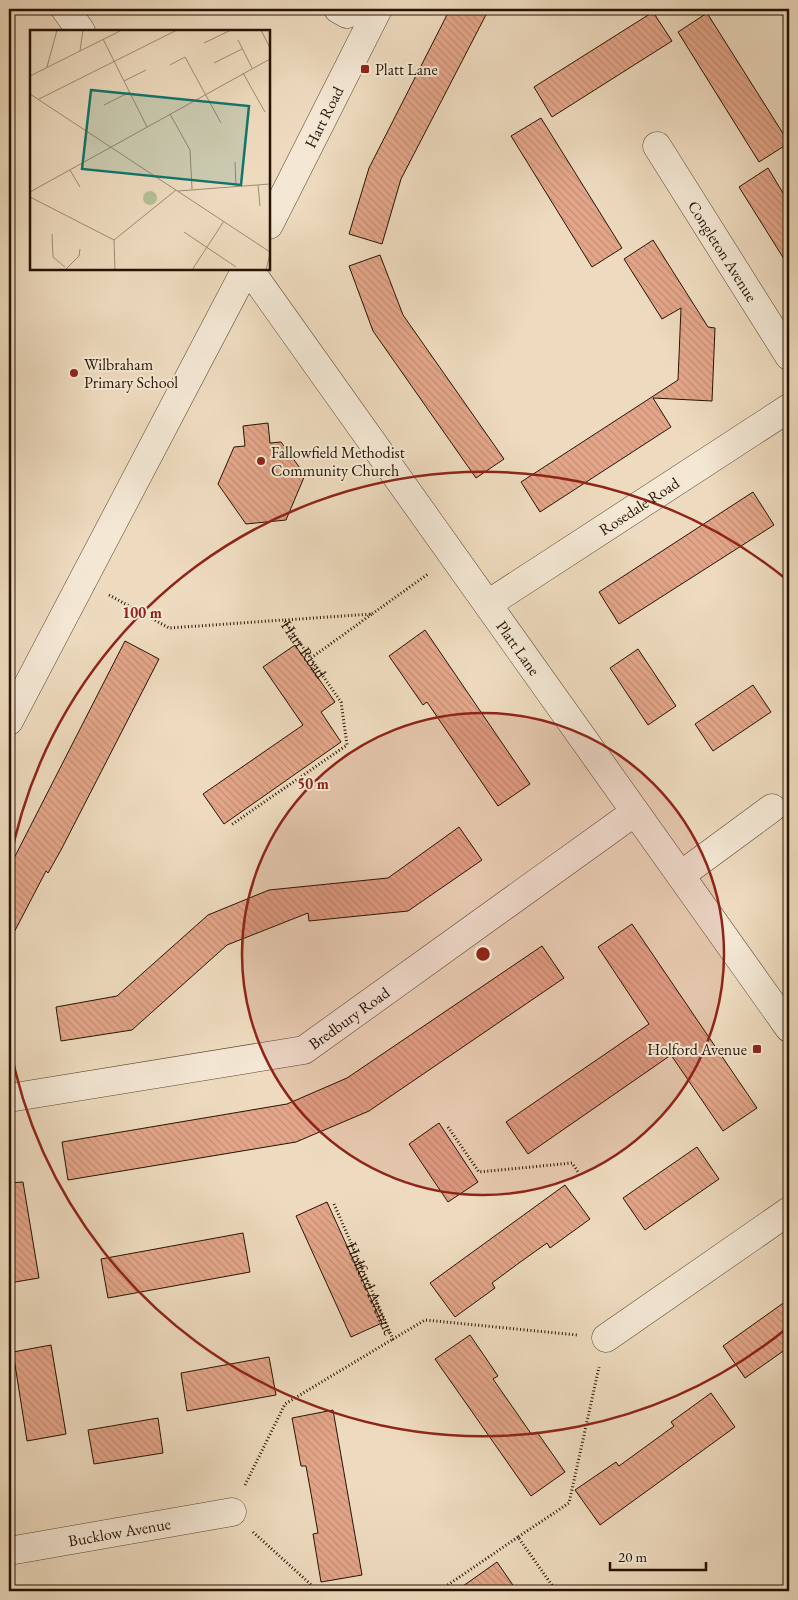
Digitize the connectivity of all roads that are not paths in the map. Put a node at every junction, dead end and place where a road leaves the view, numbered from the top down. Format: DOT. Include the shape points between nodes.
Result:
graph roads {
  1 [pos="65,9"];
  2 [pos="378,9"];
  3 [pos="80,30"];
  4 [pos="657,146"];
  5 [pos="270,222"];
  6 [pos="247,270"];
  7 [pos="249,270"];
  8 [pos="789,356"];
  9 [pos="789,408"];
  10 [pos="488,604"];
  11 [pos="9,721"];
  12 [pos="772,808"];
  13 [pos="635,812"];
  14 [pos="680,875"];
  15 [pos="789,1028"];
  16 [pos="9,1098"];
  17 [pos="789,1211"];
  18 [pos="606,1338"];
  19 [pos="232,1512"];
  20 [pos="9,1551"];
  1 -- 3 [label="street"];
  2 -- 5 [label="street, Hart Road"];
  4 -- 8 [label="street, Congleton Avenue"];
  6 -- 11 [label="street"];
  7 -- 10 [label="street, Platt Lane"];
  9 -- 10 [label="street, Rosedale Road"];
  10 -- 13 [label="street, Platt Lane"];
  12 -- 14 [label="street"];
  13 -- 14 [label="street, Platt Lane"];
  13 -- 16 [label="street, Bredbury Road" via="304,1050"];
  14 -- 15 [label="street, Platt Lane"];
  17 -- 18 [label="street"];
  19 -- 20 [label="street, Bucklow Avenue"];
}
